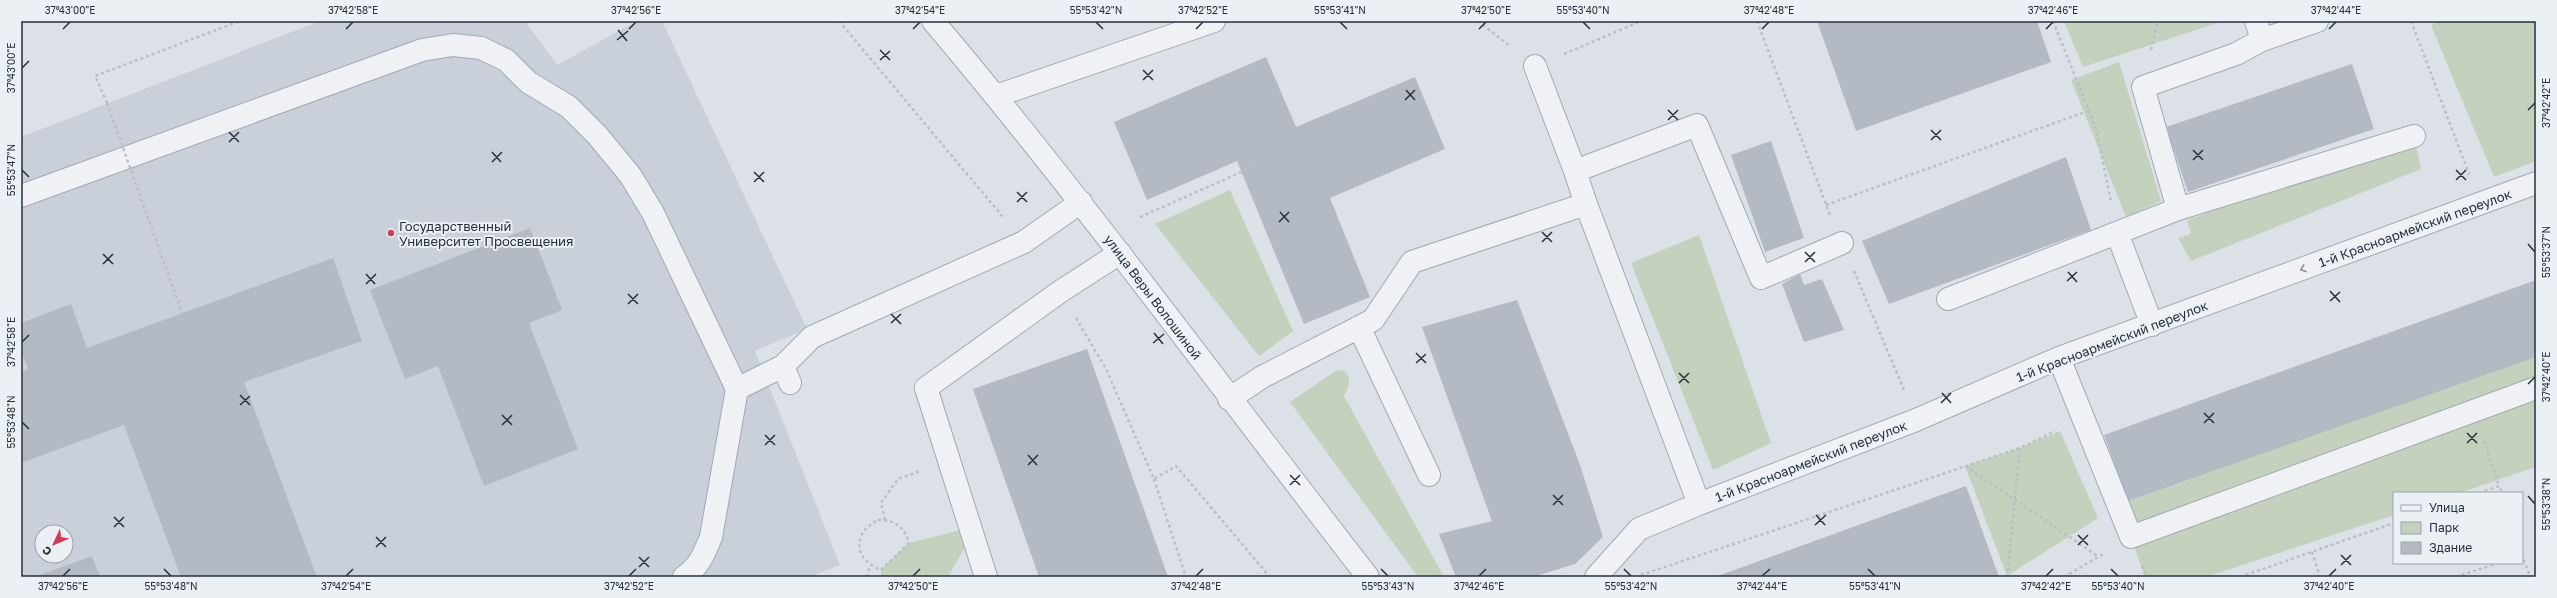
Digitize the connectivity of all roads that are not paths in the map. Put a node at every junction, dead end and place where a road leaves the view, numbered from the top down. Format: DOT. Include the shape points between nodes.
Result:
graph roads {
  1 [pos="933,21"];
  2 [pos="1214,21"];
  3 [pos="2317,21"];
  4 [pos="2259,30"];
  5 [pos="1535,66"];
  6 [pos="996,96"];
  7 [pos="2414,136"];
  8 [pos="1576,171"];
  9 [pos="2536,183"];
  10 [pos="21,196"];
  11 [pos="1081,202"];
  12 [pos="1586,204"];
  13 [pos="2178,210"];
  14 [pos="2117,233"];
  15 [pos="1842,243"];
  16 [pos="1120,253"];
  17 [pos="1948,299"];
  18 [pos="2152,325"];
  19 [pos="1359,327"];
  20 [pos="2059,358"];
  21 [pos="2536,388"];
  22 [pos="737,390"];
  23 [pos="1229,399"];
  24 [pos="1429,474"];
  25 [pos="1699,504"];
  26 [pos="684,577"];
  27 [pos="986,577"];
  28 [pos="1368,577"];
  29 [pos="1596,577"];
  1 -- 6 [label="street, улица Веры Волошиной"];
  2 -- 6 [label="street"];
  3 -- 4 [label="street"];
  4 -- 13 [label="street" via="2236,54 2142,87"];
  5 -- 8 [label="street"];
  6 -- 11 [label="street, улица Веры Волошиной"];
  7 -- 13 [label="street"];
  8 -- 12 [label="street"];
  8 -- 15 [label="street" via="1697,125 1761,278"];
  9 -- 18 [label="street, 1-й Красноармейский переулок, one-way"];
  10 -- 22 [label="street" via="422,50 453,45 481,48 506,60 528,82 569,107 630,174 654,213"];
  11 -- 16 [label="street, улица Веры Волошиной"];
  11 -- 22 [label="street" via="1024,242 812,337 787,375"];
  12 -- 19 [label="street" via="1412,262 1373,320"];
  12 -- 25 [label="street"];
  13 -- 14 [label="street"];
  14 -- 17 [label="street"];
  14 -- 18 [label="street"];
  16 -- 23 [label="street, улица Веры Волошиной"];
  16 -- 27 [label="street" via="1061,291 926,388"];
  18 -- 20 [label="street, 1-й Красноармейский переулок"];
  19 -- 23 [label="street" via="1262,377"];
  19 -- 24 [label="street"];
  20 -- 21 [label="street" via="2131,537"];
  20 -- 25 [label="street, 1-й Красноармейский переулок" via="1916,420"];
  22 -- 26 [label="street" via="710,537 703,557 693,571"];
  23 -- 28 [label="street, улица Веры Волошиной"];
  25 -- 29 [label="street, 1-й Красноармейский переулок" via="1639,529"];
}
